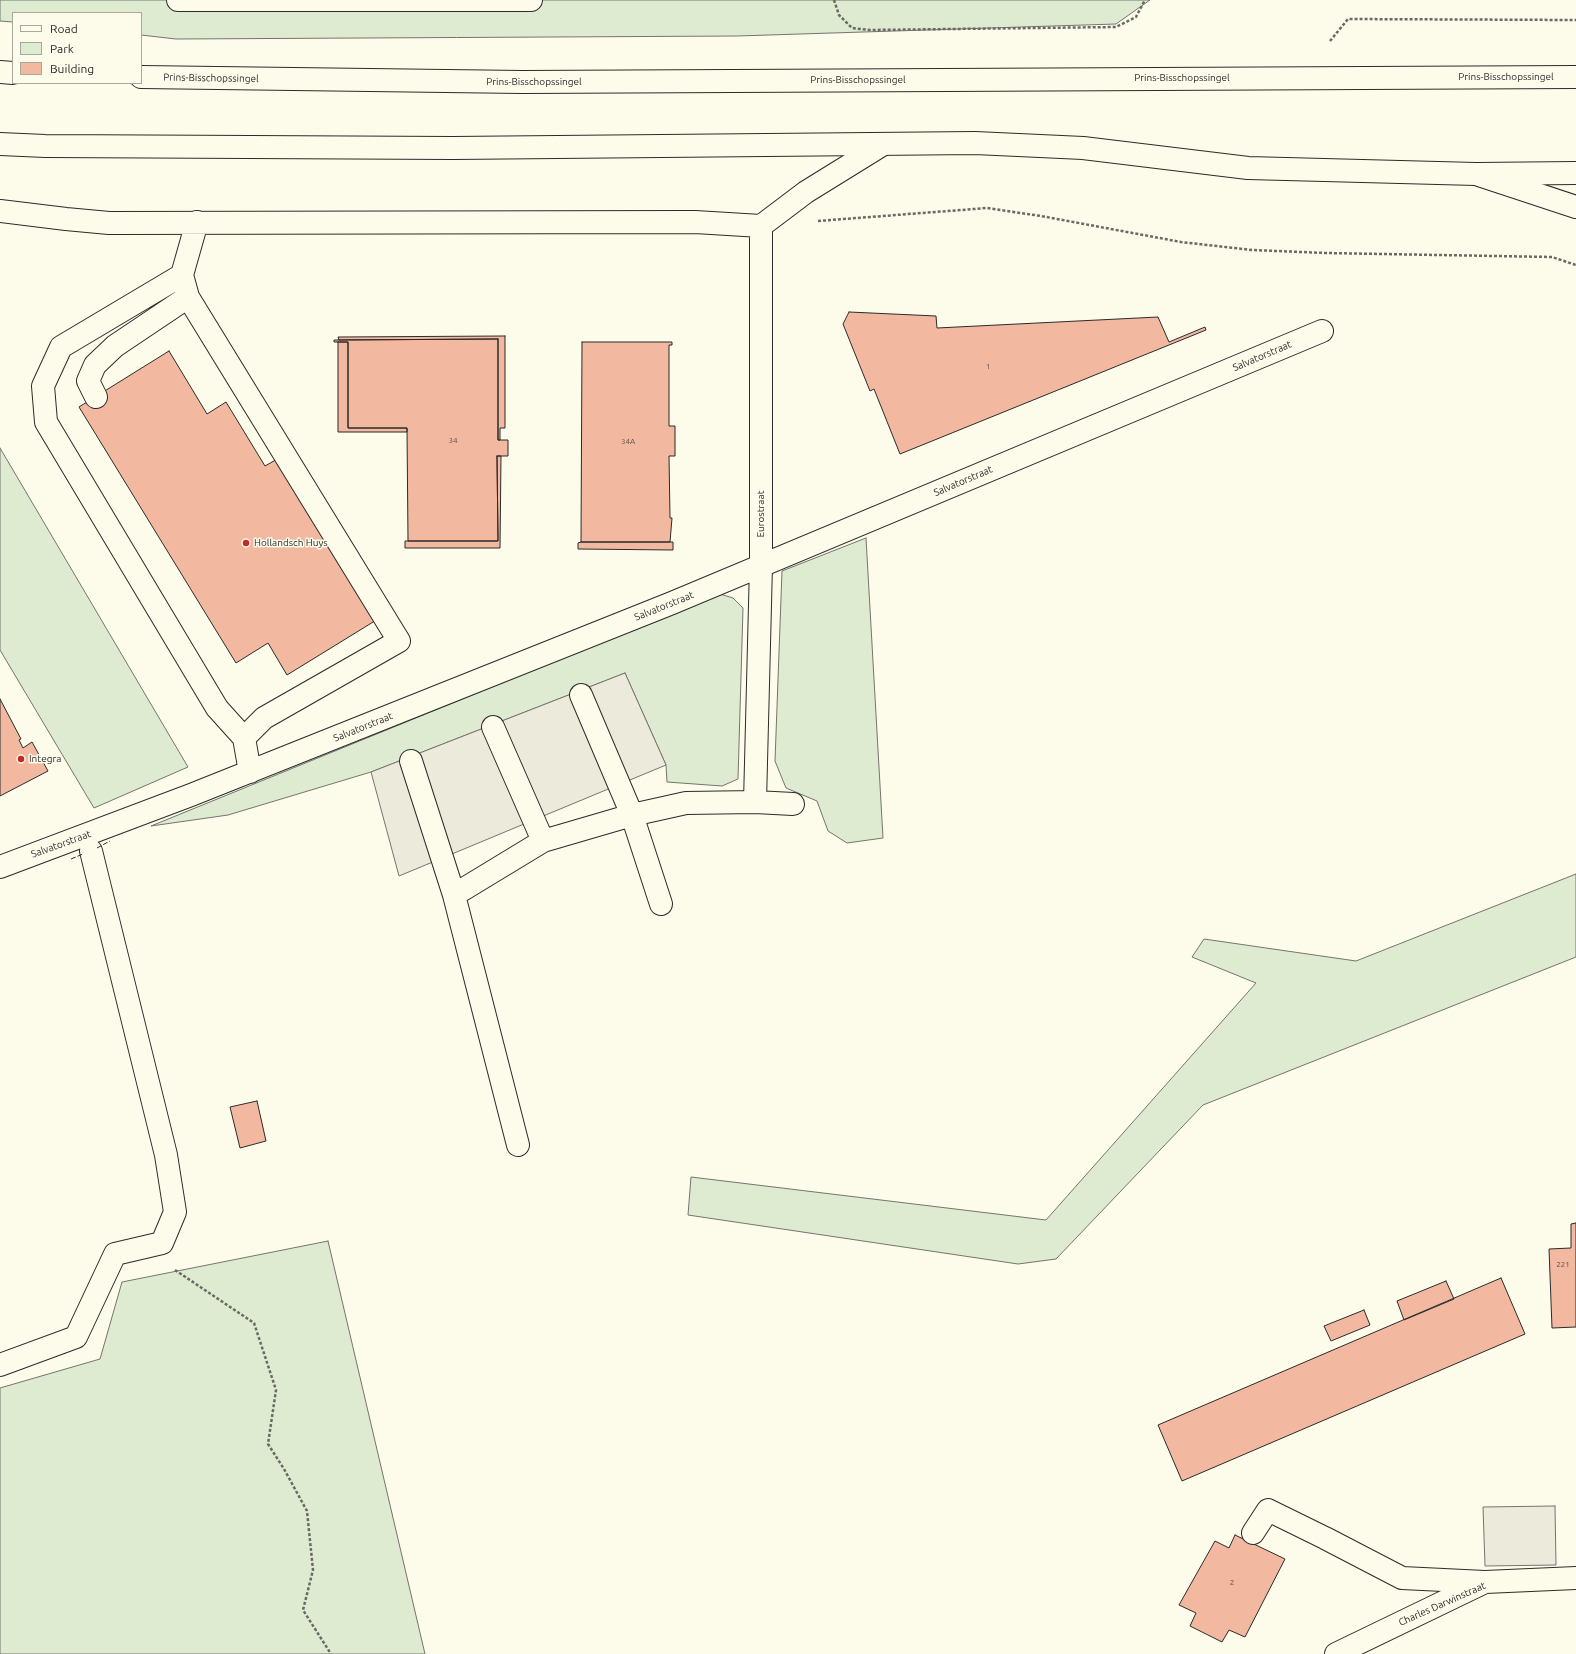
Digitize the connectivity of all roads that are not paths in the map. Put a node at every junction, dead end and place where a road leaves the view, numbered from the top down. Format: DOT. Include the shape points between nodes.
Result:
graph roads {
  1 [pos="178,0"];
  2 [pos="531,0"];
  3 [pos="0,72"];
  4 [pos="12,73"];
  5 [pos="142,76"];
  6 [pos="1576,77"];
  7 [pos="0,144"];
  8 [pos="882,145"];
  9 [pos="1576,173"];
  10 [pos="1476,174"];
  11 [pos="1576,207"];
  12 [pos="0,211"];
  13 [pos="197,222"];
  14 [pos="761,226"];
  15 [pos="182,275"];
  16 [pos="188,297"];
  17 [pos="1322,331"];
  18 [pos="96,397"];
  19 [pos="761,565"];
  20 [pos="581,695"];
  21 [pos="493,728"];
  22 [pos="244,738"];
  23 [pos="411,761"];
  24 [pos="250,772"];
  25 [pos="755,802"];
  26 [pos="793,804"];
  27 [pos="632,815"];
  28 [pos="543,841"];
  29 [pos="91,851"];
  30 [pos="0,867"];
  31 [pos="454,895"];
  32 [pos="661,904"];
  33 [pos="518,1145"];
  34 [pos="0,1365"];
  35 [pos="1252,1533"];
  36 [pos="1576,1578"];
  37 [pos="1485,1582"];
  38 [pos="1337,1653"];
  1 -- 2 [label="main road"];
  3 -- 4 [label="main road"];
  5 -- 6 [label="main road, Prins-Bisschopssingel" via="522,82"];
  7 -- 8 [label="main road" via="453,148"];
  8 -- 10 [label="main road" via="976,143 1068,148 1248,168"];
  8 -- 14 [label="main road" via="806,192"];
  9 -- 10 [label="main road"];
  10 -- 11 [label="main road"];
  12 -- 13 [label="main road" via="109,223"];
  13 -- 14 [label="main road" via="695,222"];
  13 -- 15 [label="main road"];
  14 -- 19 [label="main road, Eurostraat"];
  15 -- 16 [label="main road"];
  15 -- 22 [label="main road" via="61,347 43,386 46,422 217,708"];
  16 -- 18 [label="main road" via="115,346 95,365 88,381"];
  16 -- 22 [label="main road" via="399,641 264,718"];
  17 -- 19 [label="main road, Salvatorstraat"];
  19 -- 24 [label="main road, Salvatorstraat"];
  19 -- 25 [label="main road, Eurostraat"];
  20 -- 27 [label="main road"];
  21 -- 28 [label="main road"];
  22 -- 24 [label="main road"];
  23 -- 31 [label="main road"];
  24 -- 30 [label="main road, Salvatorstraat"];
  25 -- 26 [label="main road"];
  25 -- 27 [label="main road" via="686,803"];
  27 -- 28 [label="main road"];
  27 -- 32 [label="main road"];
  28 -- 31 [label="main road"];
  29 -- 34 [label="main road" via="166,1155 175,1212 162,1243 115,1254 76,1337"];
  31 -- 33 [label="main road"];
  35 -- 37 [label="main road" via="1268,1510 1402,1578"];
  36 -- 37 [label="main road, Charles Darwinstraat"];
  37 -- 38 [label="main road, Charles Darwinstraat"];
}
